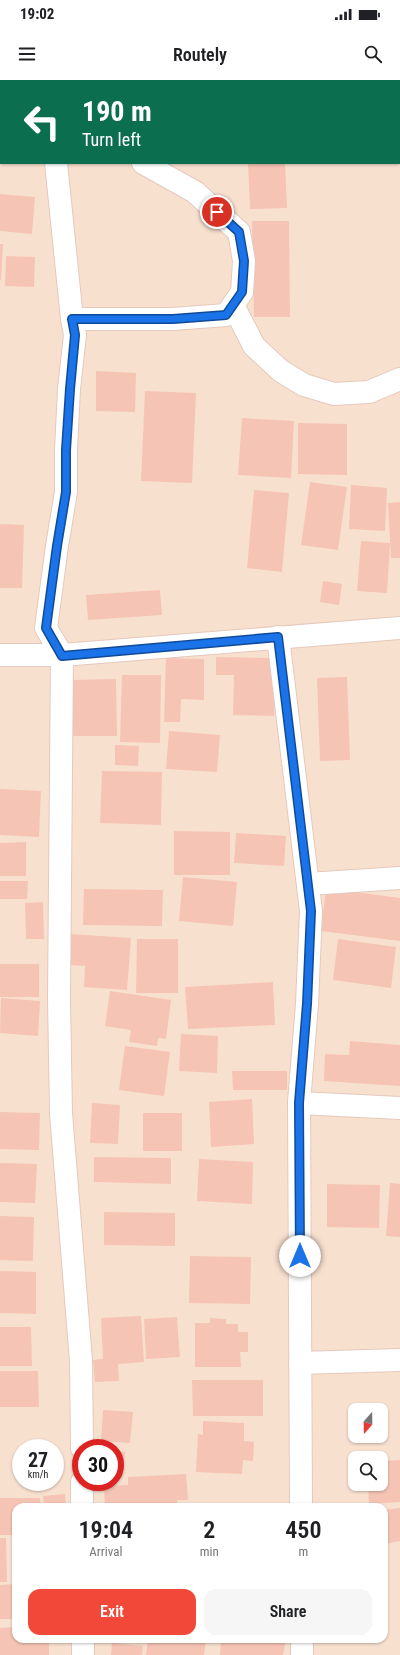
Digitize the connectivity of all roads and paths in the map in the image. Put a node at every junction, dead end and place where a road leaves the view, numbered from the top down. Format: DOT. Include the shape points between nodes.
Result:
graph roads {
  1 [pos="56,164"];
  2 [pos="145,164"];
  3 [pos="233,305"];
  4 [pos="72,319"];
  5 [pos="400,379"];
  6 [pos="400,628"];
  7 [pos="278,637"];
  8 [pos="0,655"];
  9 [pos="62,656"];
  10 [pos="400,878"];
  11 [pos="308,884"];
  12 [pos="299,1103"];
  13 [pos="400,1108"];
  14 [pos="400,1360"];
  15 [pos="300,1363"];
  16 [pos="82,1439"];
  17 [pos="82,1491"];
  18 [pos="82,1503"];
  19 [pos="301,1503"];
  20 [pos="83,1643"];
  21 [pos="302,1643"];
  22 [pos="83,1655"];
  23 [pos="302,1655"];
  1 -- 4 [label="street"];
  2 -- 3 [label="street" via="195,192 239,232 244,261 242,292"];
  3 -- 4 [label="street" via="226,315 173,319"];
  3 -- 5 [label="street" via="254,346 281,371 304,385 334,394 369,392"];
  4 -- 9 [label="street" via="75,335 66,450 66,492 46,628"];
  6 -- 7 [label="street"];
  7 -- 9 [label="street"];
  7 -- 11 [label="street"];
  8 -- 9 [label="street"];
  9 -- 16 [label="street" via="59,991 61,1113 81,1361"];
  10 -- 11 [label="street"];
  11 -- 12 [label="street" via="310,937"];
  12 -- 13 [label="street"];
  12 -- 15 [label="street"];
  14 -- 15 [label="street"];
  15 -- 19 [label="street"];
  17 -- 18 [label="street"];
  20 -- 22 [label="street"];
  21 -- 23 [label="street"];
}
